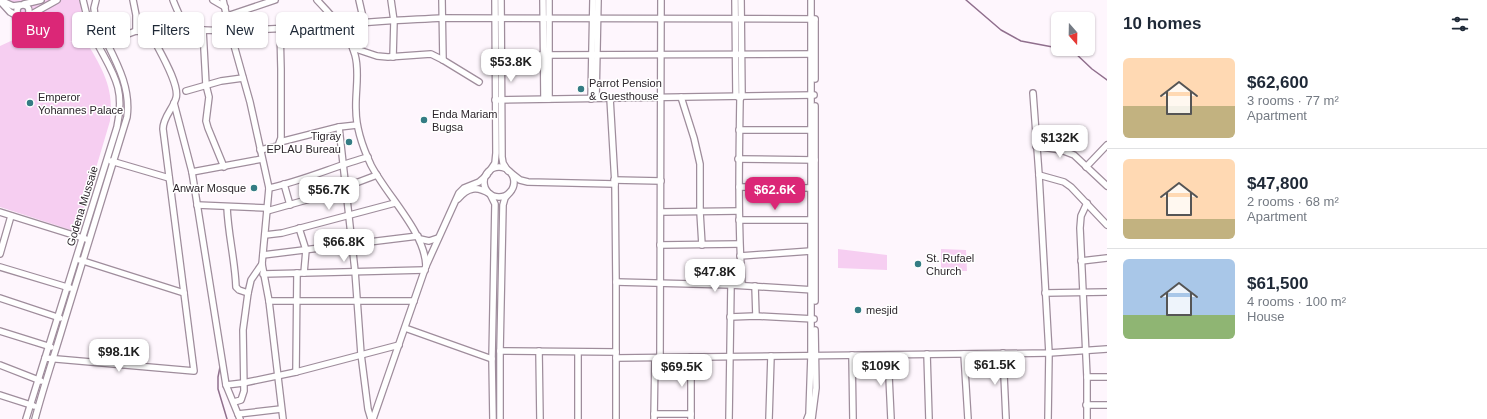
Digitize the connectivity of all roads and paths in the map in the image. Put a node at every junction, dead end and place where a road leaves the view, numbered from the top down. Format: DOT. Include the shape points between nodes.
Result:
graph roads {
  1 [pos="41,0"];
  2 [pos="57,0"];
  3 [pos="83,0"];
  4 [pos="96,0"];
  5 [pos="133,0"];
  6 [pos="174,0"];
  7 [pos="213,0"];
  8 [pos="275,0"];
  9 [pos="317,0"];
  10 [pos="359,0"];
  11 [pos="390,0"];
  12 [pos="442,0"];
  13 [pos="495,0"];
  14 [pos="501,0"];
  15 [pos="543,0"];
  16 [pos="549,0"];
  17 [pos="593,0"];
  18 [pos="598,0"];
  19 [pos="662,0"];
  20 [pos="735,0"];
  21 [pos="741,0"];
  22 [pos="811,0"];
  23 [pos="815,0"];
  24 [pos="1,1"];
  25 [pos="225,3"];
  26 [pos="22,4"];
  27 [pos="16,12"];
  28 [pos="28,12"];
  29 [pos="36,12"];
  30 [pos="86,12"];
  31 [pos="94,12"];
  32 [pos="178,12"];
  33 [pos="239,12"];
  34 [pos="328,12"];
  35 [pos="362,12"];
  36 [pos="12,13"];
  37 [pos="443,18"];
  38 [pos="498,19"];
  39 [pos="546,19"];
  40 [pos="595,19"];
  41 [pos="662,19"];
  42 [pos="738,19"];
  43 [pos="813,19"];
  44 [pos="394,21"];
  45 [pos="368,22"];
  46 [pos="136,31"];
  47 [pos="130,33"];
  48 [pos="100,48"];
  49 [pos="109,48"];
  50 [pos="158,48"];
  51 [pos="204,48"];
  52 [pos="235,48"];
  53 [pos="280,48"];
  54 [pos="352,48"];
  55 [pos="739,54"];
  56 [pos="813,54"];
  57 [pos="546,55"];
  58 [pos="594,55"];
  59 [pos="661,55"];
  60 [pos="393,57"];
  61 [pos="502,59"];
  62 [pos="443,60"];
  63 [pos="243,78"];
  64 [pos="479,82"];
  65 [pos="206,85"];
  66 [pos="186,91"];
  67 [pos="1033,93"];
  68 [pos="813,94"];
  69 [pos="681,96"];
  70 [pos="661,97"];
  71 [pos="739,97"];
  72 [pos="594,98"];
  73 [pos="610,98"];
  74 [pos="547,99"];
  75 [pos="495,100"];
  76 [pos="502,100"];
  77 [pos="174,103"];
  78 [pos="357,125"];
  79 [pos="339,126"];
  80 [pos="739,130"];
  81 [pos="810,130"];
  82 [pos="280,142"];
  83 [pos="1107,145"];
  84 [pos="1036,146"];
  85 [pos="260,150"];
  86 [pos="368,158"];
  87 [pos="262,159"];
  88 [pos="738,159"];
  89 [pos="106,160"];
  90 [pos="813,160"];
  91 [pos="113,162"];
  92 [pos="344,164"];
  93 [pos="224,167"];
  94 [pos="1086,167"];
  95 [pos="192,172"];
  96 [pos="510,172"];
  97 [pos="488,174"];
  98 [pos="377,175"];
  99 [pos="1039,175"];
  100 [pos="169,178"];
  101 [pos="661,181"];
  102 [pos="528,182"];
  103 [pos="614,182"];
  104 [pos="284,184"];
  105 [pos="1107,186"];
  106 [pos="346,187"];
  107 [pos="739,187"];
  108 [pos="269,188"];
  109 [pos="811,188"];
  110 [pos="511,191"];
  111 [pos="490,194"];
  112 [pos="395,203"];
  113 [pos="1087,203"];
  114 [pos="197,205"];
  115 [pos="290,205"];
  116 [pos="227,207"];
  117 [pos="267,210"];
  118 [pos="451,210"];
  119 [pos="739,211"];
  120 [pos="0,212"];
  121 [pos="661,212"];
  122 [pos="700,212"];
  123 [pos="348,215"];
  124 [pos="11,216"];
  125 [pos="740,220"];
  126 [pos="814,220"];
  127 [pos="1107,225"];
  128 [pos="299,228"];
  129 [pos="265,235"];
  130 [pos="419,237"];
  131 [pos="82,238"];
  132 [pos="438,238"];
  133 [pos="89,240"];
  134 [pos="351,244"];
  135 [pos="739,244"];
  136 [pos="660,245"];
  137 [pos="702,245"];
  138 [pos="306,250"];
  139 [pos="811,252"];
  140 [pos="0,254"];
  141 [pos="263,255"];
  142 [pos="740,256"];
  143 [pos="1107,258"];
  144 [pos="76,259"];
  145 [pos="83,261"];
  146 [pos="1081,261"];
  147 [pos="262,264"];
  148 [pos="0,268"];
  149 [pos="425,268"];
  150 [pos="355,271"];
  151 [pos="297,273"];
  152 [pos="304,273"];
  153 [pos="263,274"];
  154 [pos="616,282"];
  155 [pos="494,284"];
  156 [pos="502,284"];
  157 [pos="660,284"];
  158 [pos="731,285"];
  159 [pos="742,285"];
  160 [pos="755,286"];
  161 [pos="67,287"];
  162 [pos="74,289"];
  163 [pos="813,290"];
  164 [pos="1083,292"];
  165 [pos="1107,292"];
  166 [pos="184,293"];
  167 [pos="248,293"];
  168 [pos="1045,293"];
  169 [pos="0,298"];
  170 [pos="269,301"];
  171 [pos="297,301"];
  172 [pos="357,301"];
  173 [pos="414,301"];
  174 [pos="756,316"];
  175 [pos="730,317"];
  176 [pos="62,318"];
  177 [pos="813,319"];
  178 [pos="405,328"];
  179 [pos="0,332"];
  180 [pos="48,346"];
  181 [pos="399,346"];
  182 [pos="1107,349"];
  183 [pos="56,350"];
  184 [pos="1087,350"];
  185 [pos="500,351"];
  186 [pos="539,351"];
  187 [pos="578,352"];
  188 [pos="1003,353"];
  189 [pos="1049,353"];
  190 [pos="361,354"];
  191 [pos="927,354"];
  192 [pos="964,354"];
  193 [pos="616,355"];
  194 [pos="852,355"];
  195 [pos="888,355"];
  196 [pos="771,356"];
  197 [pos="813,356"];
  198 [pos="691,357"];
  199 [pos="730,357"];
  200 [pos="45,358"];
  201 [pos="53,358"];
  202 [pos="658,358"];
  203 [pos="492,359"];
  204 [pos="0,365"];
  205 [pos="296,372"];
  206 [pos="277,376"];
  207 [pos="1087,377"];
  208 [pos="1107,377"];
  209 [pos="39,380"];
  210 [pos="45,382"];
  211 [pos="243,383"];
  212 [pos="226,385"];
  213 [pos="0,395"];
  214 [pos="234,402"];
  215 [pos="31,405"];
  216 [pos="1086,405"];
  217 [pos="1107,405"];
  218 [pos="38,407"];
  219 [pos="282,409"];
  220 [pos="691,416"];
  221 [pos="239,417"];
  222 [pos="654,417"];
  223 [pos="809,418"];
  224 [pos="26,419"];
  225 [pos="35,419"];
  226 [pos="283,419"];
  227 [pos="372,419"];
  228 [pos="493,419"];
  229 [pos="500,419"];
  230 [pos="540,419"];
  231 [pos="578,419"];
  232 [pos="616,419"];
  233 [pos="729,419"];
  234 [pos="769,419"];
  235 [pos="853,419"];
  236 [pos="891,419"];
  237 [pos="929,419"];
  238 [pos="968,419"];
  239 [pos="1006,419"];
  240 [pos="1048,419"];
  241 [pos="1087,419"];
  1 -- 26 [label="street"];
  2 -- 29 [label="street"];
  3 -- 30 [label="street, Godena Mussaie"];
  4 -- 31 [label="street, Godena Mussaie"];
  5 -- 46 [label="street"];
  6 -- 32 [label="street"];
  7 -- 25 [label="street"];
  8 -- 33 [label="street"];
  9 -- 34 [label="street"];
  10 -- 35 [label="street"];
  11 -- 44 [label="street"];
  12 -- 37 [label="street"];
  13 -- 38 [label="street"];
  14 -- 38 [label="street"];
  15 -- 39 [label="street"];
  16 -- 39 [label="street"];
  17 -- 40 [label="street"];
  18 -- 40 [label="street"];
  19 -- 41 [label="street"];
  20 -- 42 [label="street"];
  21 -- 42 [label="street"];
  22 -- 43 [label="street"];
  23 -- 43 [label="street"];
  24 -- 26 [label="street" via="12,6"];
  24 -- 36 [label="street"];
  26 -- 27 [label="street"];
  26 -- 28 [label="street" via="27,6"];
  37 -- 38 [label="street"];
  37 -- 44 [label="street"];
  37 -- 62 [label="street"];
  38 -- 39 [label="street"];
  38 -- 61 [label="street"];
  38 -- 75 [label="street"];
  39 -- 40 [label="street"];
  39 -- 57 [label="street"];
  40 -- 41 [label="street"];
  40 -- 58 [label="street"];
  41 -- 42 [label="street"];
  41 -- 59 [label="street"];
  42 -- 43 [label="street"];
  42 -- 55 [label="street"];
  43 -- 56 [label="street"];
  44 -- 45 [label="street"];
  44 -- 60 [label="street"];
  46 -- 47 [label="street"];
  48 -- 89 [label="street, Godena Mussaie" via="116,80 120,99 117,127"];
  49 -- 91 [label="street, Godena Mussaie" via="123,77 128,100 126,123"];
  50 -- 77 [label="street" via="171,74 177,96"];
  51 -- 65 [label="street"];
  52 -- 63 [label="street"];
  53 -- 82 [label="street"];
  54 -- 60 [label="street" via="377,56"];
  54 -- 78 [label="street" via="357,66"];
  55 -- 56 [label="street"];
  55 -- 59 [label="street"];
  55 -- 71 [label="street"];
  56 -- 68 [label="street"];
  57 -- 58 [label="street"];
  57 -- 61 [label="street" via="521,55 515,59"];
  57 -- 74 [label="street"];
  58 -- 59 [label="street"];
  58 -- 72 [label="street"];
  59 -- 70 [label="street"];
  60 -- 62 [label="street" via="431,54"];
  61 -- 76 [label="street"];
  62 -- 64 [label="street"];
  63 -- 65 [label="street"];
  63 -- 85 [label="street"];
  65 -- 66 [label="street"];
  65 -- 93 [label="street" via="209,97 206,121"];
  67 -- 84 [label="street"];
  68 -- 71 [label="street"];
  68 -- 81 [label="street"];
  68 -- 90 [label="street"];
  69 -- 70 [label="street"];
  69 -- 71 [label="street"];
  69 -- 122 [label="street" via="700,164"];
  70 -- 73 [label="street"];
  70 -- 101 [label="street"];
  71 -- 80 [label="street"];
  72 -- 73 [label="street"];
  72 -- 74 [label="street"];
  73 -- 103 [label="street"];
  74 -- 76 [label="street"];
  75 -- 76 [label="street"];
  75 -- 97 [label="street" via="496,157 494,166"];
  76 -- 96 [label="street" via="502,160"];
  77 -- 95 [label="street"];
  77 -- 100 [label="street" via="163,124"];
  78 -- 79 [label="street"];
  78 -- 86 [label="street"];
  79 -- 82 [label="street"];
  79 -- 92 [label="street"];
  80 -- 81 [label="street"];
  80 -- 88 [label="street"];
  81 -- 90 [label="street"];
  82 -- 85 [label="street" via="278,146"];
  83 -- 94 [label="street"];
  84 -- 94 [label="street" via="1074,155"];
  84 -- 99 [label="street"];
  85 -- 87 [label="street"];
  86 -- 92 [label="street"];
  86 -- 98 [label="street"];
  87 -- 93 [label="street"];
  87 -- 108 [label="street"];
  88 -- 90 [label="street"];
  88 -- 107 [label="street"];
  89 -- 91 [label="street"];
  89 -- 131 [label="street, Godena Mussaie"];
  90 -- 109 [label="street"];
  90 -- 126 [label="street"];
  91 -- 100 [label="street"];
  91 -- 133 [label="street, Godena Mussaie"];
  92 -- 104 [label="street"];
  92 -- 106 [label="street"];
  93 -- 95 [label="street"];
  94 -- 105 [label="street"];
  95 -- 114 [label="street"];
  96 -- 97 [label="street" via="500,168"];
  96 -- 102 [label="street" via="520,180"];
  96 -- 110 [label="street" via="514,181"];
  97 -- 111 [label="street" via="485,184"];
  97 -- 118 [label="street" via="480,182 461,190"];
  98 -- 106 [label="street"];
  98 -- 112 [label="street"];
  99 -- 113 [label="street" via="1064,182"];
  99 -- 168 [label="street"];
  100 -- 166 [label="street"];
  101 -- 103 [label="street"];
  101 -- 121 [label="street"];
  102 -- 103 [label="street"];
  102 -- 110 [label="street" via="516,186"];
  103 -- 154 [label="street"];
  104 -- 108 [label="street"];
  104 -- 115 [label="street"];
  106 -- 115 [label="street"];
  106 -- 123 [label="street"];
  107 -- 109 [label="street"];
  107 -- 119 [label="street"];
  108 -- 117 [label="street"];
  109 -- 126 [label="street"];
  110 -- 111 [label="street" via="499,197"];
  110 -- 156 [label="street" via="503,205"];
  111 -- 118 [label="street" via="479,189 471,189 459,198"];
  111 -- 155 [label="street" via="495,208"];
  112 -- 123 [label="street"];
  112 -- 130 [label="street"];
  113 -- 127 [label="street"];
  113 -- 146 [label="street" via="1081,216"];
  114 -- 116 [label="street"];
  114 -- 212 [label="street"];
  115 -- 117 [label="street"];
  116 -- 117 [label="street"];
  116 -- 167 [label="street" via="236,287"];
  117 -- 129 [label="street"];
  118 -- 132 [label="street"];
  119 -- 122 [label="street"];
  119 -- 125 [label="street"];
  120 -- 124 [label="street"];
  121 -- 122 [label="street"];
  121 -- 136 [label="street"];
  122 -- 137 [label="street"];
  123 -- 128 [label="street"];
  123 -- 134 [label="street"];
  124 -- 131 [label="street"];
  124 -- 140 [label="street"];
  125 -- 126 [label="street"];
  125 -- 135 [label="street"];
  126 -- 139 [label="street"];
  126 -- 163 [label="street"];
  128 -- 129 [label="street"];
  128 -- 138 [label="street"];
  129 -- 141 [label="street"];
  130 -- 132 [label="street" via="429,241"];
  130 -- 134 [label="street"];
  130 -- 149 [label="street" via="425,256"];
  131 -- 133 [label="street"];
  131 -- 144 [label="street, Godena Mussaie"];
  132 -- 149 [label="street"];
  133 -- 145 [label="street, Godena Mussaie"];
  134 -- 138 [label="street"];
  134 -- 150 [label="street"];
  135 -- 137 [label="street"];
  135 -- 142 [label="street"];
  136 -- 137 [label="street"];
  136 -- 157 [label="street"];
  138 -- 141 [label="street"];
  138 -- 152 [label="street"];
  139 -- 142 [label="street"];
  139 -- 163 [label="street"];
  141 -- 147 [label="street"];
  142 -- 159 [label="street"];
  143 -- 146 [label="street"];
  144 -- 145 [label="street"];
  144 -- 161 [label="street, Godena Mussaie"];
  145 -- 162 [label="street, Godena Mussaie"];
  145 -- 166 [label="street"];
  146 -- 164 [label="street"];
  147 -- 153 [label="street"];
  147 -- 167 [label="street" via="253,277"];
  148 -- 161 [label="street"];
  149 -- 150 [label="street"];
  149 -- 173 [label="street"];
  150 -- 152 [label="street"];
  150 -- 172 [label="street"];
  151 -- 152 [label="street"];
  151 -- 153 [label="street"];
  151 -- 171 [label="street"];
  153 -- 170 [label="street"];
  154 -- 157 [label="street"];
  154 -- 193 [label="street"];
  155 -- 156 [label="street"];
  155 -- 203 [label="street"];
  156 -- 185 [label="street"];
  157 -- 158 [label="street"];
  157 -- 202 [label="street"];
  158 -- 159 [label="street"];
  158 -- 175 [label="street"];
  159 -- 160 [label="street"];
  160 -- 163 [label="street"];
  160 -- 174 [label="street"];
  161 -- 162 [label="street"];
  161 -- 176 [label="street, Godena Mussaie"];
  162 -- 176 [label="street, Godena Mussaie"];
  163 -- 177 [label="street"];
  164 -- 165 [label="street"];
  164 -- 168 [label="street"];
  164 -- 184 [label="street"];
  166 -- 201 [label="street" via="194,370"];
  167 -- 211 [label="street" via="242,342"];
  168 -- 189 [label="street"];
  169 -- 176 [label="street"];
  170 -- 171 [label="street"];
  170 -- 206 [label="street"];
  171 -- 172 [label="street"];
  171 -- 205 [label="street"];
  172 -- 173 [label="street"];
  172 -- 190 [label="street"];
  173 -- 178 [label="street"];
  174 -- 175 [label="street"];
  174 -- 177 [label="street"];
  175 -- 199 [label="street"];
  176 -- 180 [label="street, Godena Mussaie"];
  176 -- 183 [label="street, Godena Mussaie"];
  177 -- 197 [label="street"];
  178 -- 181 [label="street"];
  178 -- 203 [label="street"];
  179 -- 180 [label="street"];
  180 -- 183 [label="street"];
  180 -- 200 [label="street, Godena Mussaie"];
  181 -- 190 [label="street"];
  181 -- 227 [label="street"];
  182 -- 184 [label="street"];
  183 -- 201 [label="street, Godena Mussaie"];
  184 -- 189 [label="street"];
  184 -- 207 [label="street"];
  185 -- 186 [label="street"];
  185 -- 229 [label="street"];
  186 -- 187 [label="street"];
  186 -- 230 [label="street"];
  187 -- 193 [label="street"];
  187 -- 231 [label="street"];
  188 -- 189 [label="street"];
  188 -- 192 [label="street"];
  188 -- 239 [label="street"];
  189 -- 240 [label="street"];
  190 -- 205 [label="street"];
  190 -- 227 [label="street" via="368,409"];
  191 -- 192 [label="street"];
  191 -- 195 [label="street"];
  191 -- 237 [label="street"];
  192 -- 238 [label="street"];
  193 -- 202 [label="street"];
  193 -- 232 [label="street"];
  194 -- 195 [label="street"];
  194 -- 197 [label="street"];
  194 -- 235 [label="street"];
  195 -- 236 [label="street"];
  196 -- 197 [label="street"];
  196 -- 199 [label="street"];
  196 -- 234 [label="street"];
  197 -- 223 [label="street" via="816,388"];
  198 -- 199 [label="street"];
  198 -- 202 [label="street"];
  198 -- 220 [label="street"];
  199 -- 233 [label="street"];
  200 -- 201 [label="street"];
  200 -- 209 [label="street, Godena Mussaie"];
  201 -- 210 [label="street, Godena Mussaie"];
  202 -- 222 [label="street"];
  203 -- 228 [label="street"];
  204 -- 209 [label="street"];
  205 -- 206 [label="street"];
  206 -- 211 [label="street"];
  206 -- 219 [label="street"];
  207 -- 208 [label="street"];
  207 -- 216 [label="street"];
  209 -- 210 [label="street"];
  209 -- 215 [label="street, Godena Mussaie"];
  210 -- 218 [label="street, Godena Mussaie"];
  211 -- 212 [label="street"];
  211 -- 214 [label="street" via="244,392 241,400"];
  212 -- 214 [label="street"];
  213 -- 215 [label="street"];
  214 -- 221 [label="street"];
  215 -- 218 [label="street"];
  215 -- 224 [label="street, Godena Mussaie"];
  216 -- 217 [label="street"];
  216 -- 241 [label="street"];
  218 -- 225 [label="street, Godena Mussaie"];
  219 -- 221 [label="street"];
  219 -- 226 [label="street"];
  220 -- 222 [label="street"];
}
